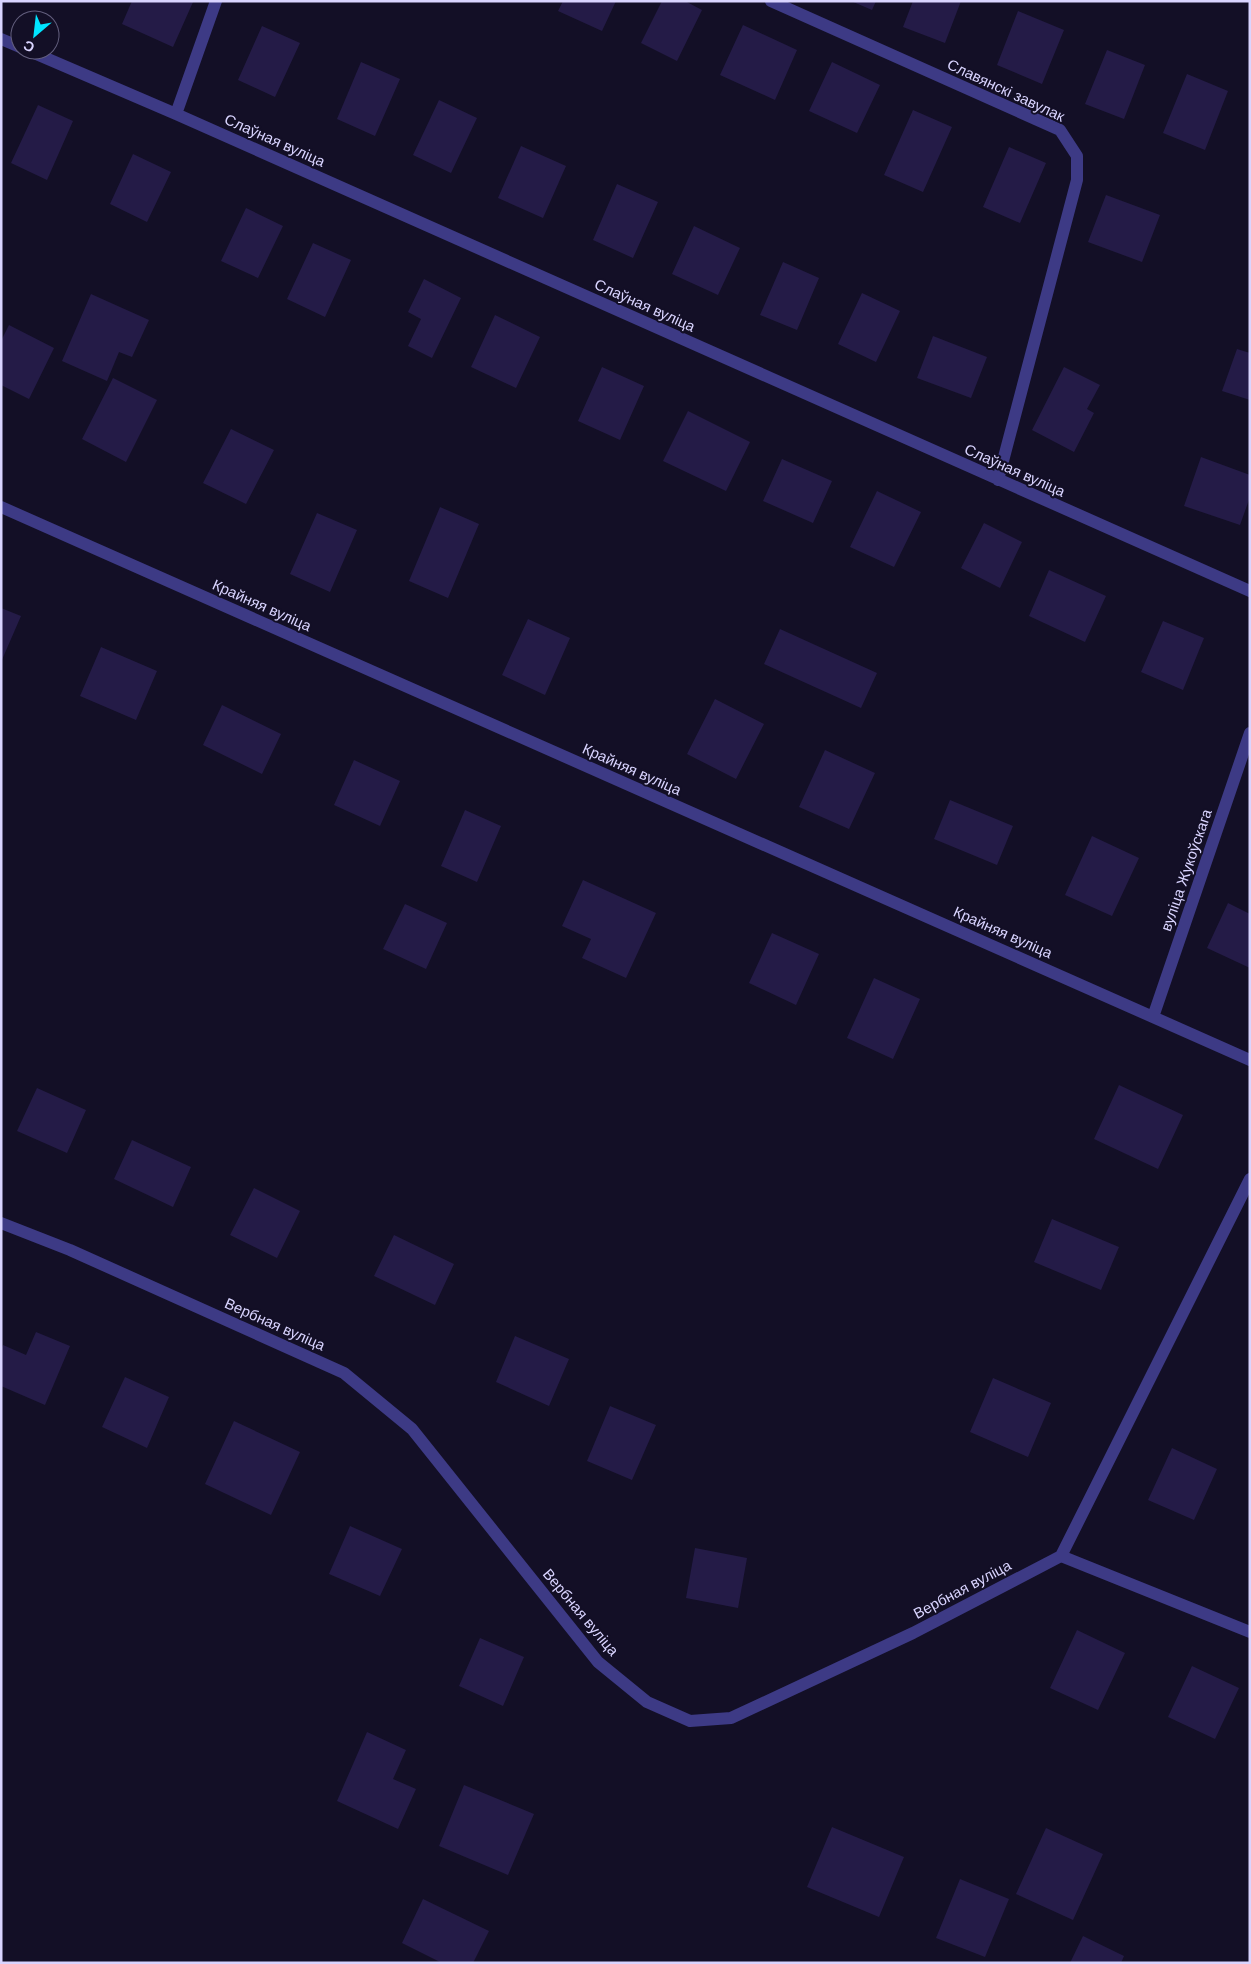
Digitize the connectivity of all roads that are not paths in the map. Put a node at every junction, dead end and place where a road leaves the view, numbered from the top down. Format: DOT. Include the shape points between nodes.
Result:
graph roads {
  1 [pos="216,1"];
  2 [pos="771,1"];
  3 [pos="50,60"];
  4 [pos="176,114"];
  5 [pos="998,480"];
  6 [pos="1,507"];
  7 [pos="1250,592"];
  8 [pos="1250,733"];
  9 [pos="1153,1017"];
  10 [pos="1250,1060"];
  11 [pos="1250,1179"];
  12 [pos="1,1223"];
  13 [pos="1061,1556"];
  14 [pos="1250,1632"];
  1 -- 4 [label="street"];
  2 -- 5 [label="street, Славянскі завулак" via="1060,130 1077,156 1077,180"];
  3 -- 4 [label="street, Слаўная вуліца"];
  4 -- 5 [label="street, Слаўная вуліца"];
  5 -- 7 [label="street, Слаўная вуліца"];
  6 -- 9 [label="street, Крайняя вуліца"];
  8 -- 9 [label="street, вуліца Жукоўскага"];
  9 -- 10 [label="street, Крайняя вуліца"];
  11 -- 13 [label="street"];
  12 -- 13 [label="street, Вербная вуліца" via="70,1250 344,1373 412,1429 598,1662 647,1702 690,1721 731,1718 913,1633"];
  13 -- 14 [label="street"];
}
